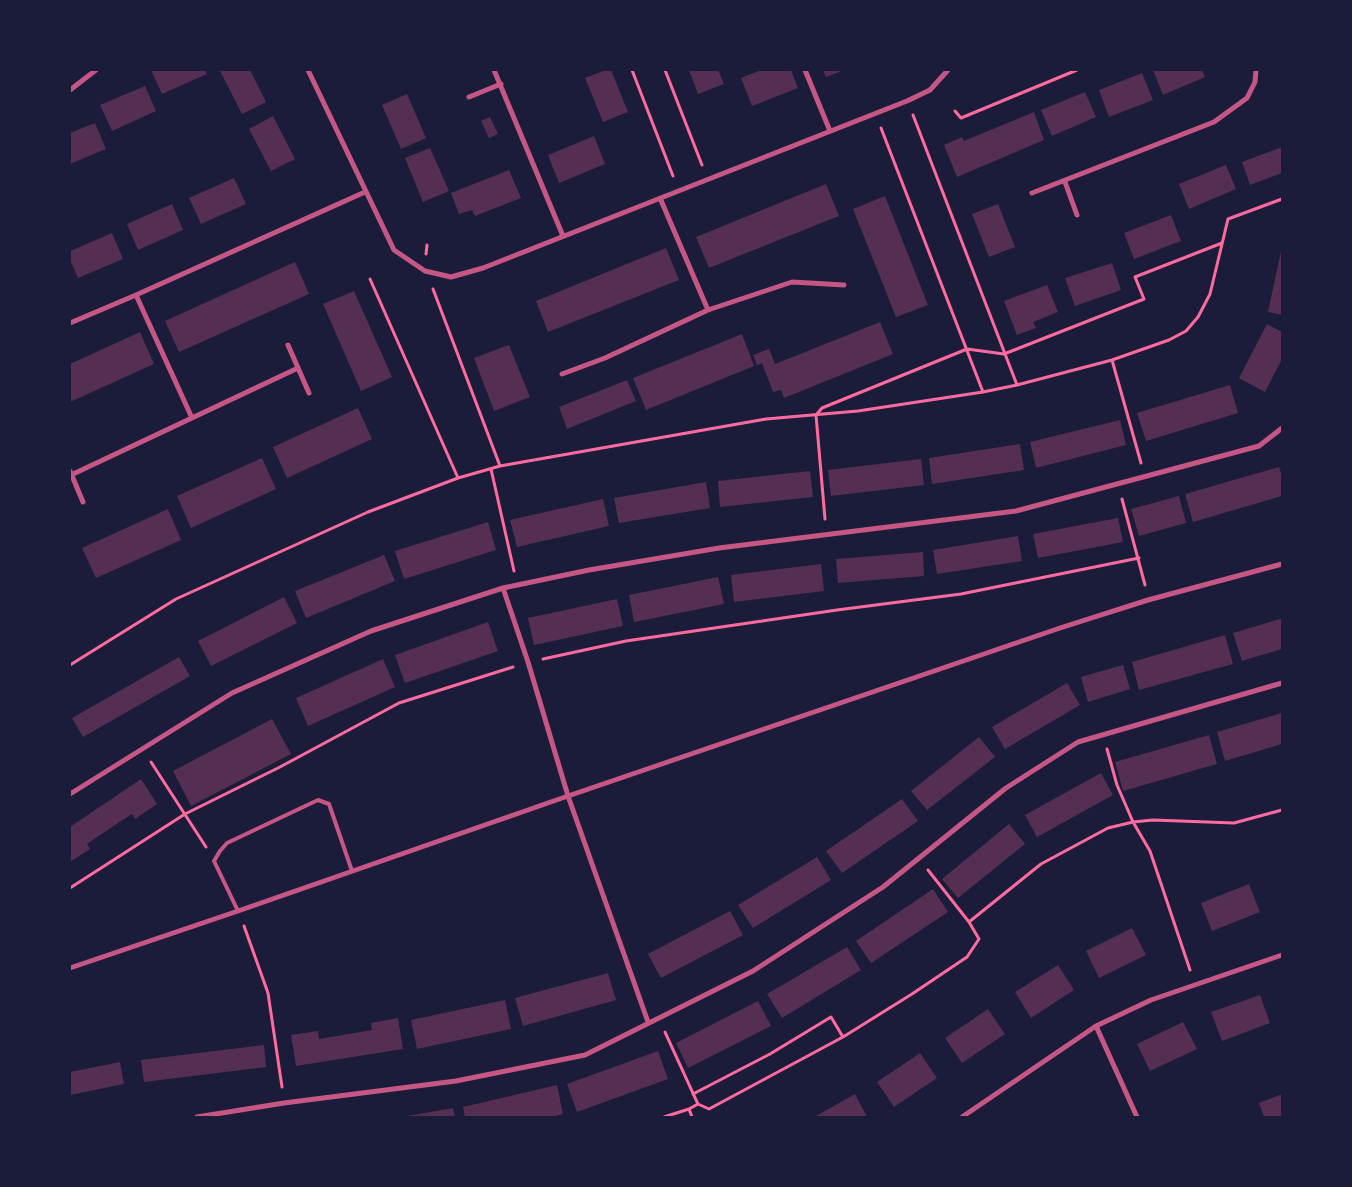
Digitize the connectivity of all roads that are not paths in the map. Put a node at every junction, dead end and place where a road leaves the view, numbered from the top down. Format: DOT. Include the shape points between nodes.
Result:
graph roads {
  1 [pos="96,70"];
  2 [pos="308,70"];
  3 [pos="494,70"];
  4 [pos="806,70"];
  5 [pos="948,70"];
  6 [pos="1256,70"];
  7 [pos="501,84"];
  8 [pos="70,90"];
  9 [pos="469,97"];
  10 [pos="830,131"];
  11 [pos="1065,182"];
  12 [pos="365,192"];
  13 [pos="1032,194"];
  14 [pos="660,198"];
  15 [pos="1077,215"];
  16 [pos="563,236"];
  17 [pos="844,285"];
  18 [pos="136,295"];
  19 [pos="708,310"];
  20 [pos="70,323"];
  21 [pos="288,345"];
  22 [pos="298,368"];
  23 [pos="562,374"];
  24 [pos="309,393"];
  25 [pos="192,418"];
  26 [pos="1282,428"];
  27 [pos="71,473"];
  28 [pos="83,502"];
  29 [pos="1282,564"];
  30 [pos="503,588"];
  31 [pos="1282,683"];
  32 [pos="70,794"];
  33 [pos="568,796"];
  34 [pos="352,871"];
  35 [pos="238,911"];
  36 [pos="1282,955"];
  37 [pos="70,968"];
  38 [pos="648,1022"];
  39 [pos="1096,1026"];
  40 [pos="197,1117"];
  41 [pos="962,1117"];
  42 [pos="1137,1117"];
  1 -- 8 [label="street"];
  2 -- 12 [label="street"];
  3 -- 7 [label="street"];
  4 -- 10 [label="street"];
  5 -- 10 [label="street" via="930,90"];
  6 -- 11 [label="street" via="1255,82 1247,98 1214,122"];
  7 -- 9 [label="street"];
  7 -- 16 [label="street"];
  10 -- 14 [label="street"];
  11 -- 13 [label="street"];
  11 -- 15 [label="street"];
  12 -- 16 [label="street" via="394,250 425,271 451,277 483,268"];
  12 -- 18 [label="street"];
  14 -- 16 [label="street"];
  14 -- 19 [label="street"];
  17 -- 19 [label="street" via="792,282"];
  18 -- 20 [label="street"];
  18 -- 25 [label="street"];
  19 -- 23 [label="street" via="605,358"];
  21 -- 22 [label="street"];
  22 -- 24 [label="street"];
  22 -- 25 [label="street"];
  25 -- 27 [label="street"];
  26 -- 30 [label="street" via="1259,446 1016,511 719,548"];
  27 -- 28 [label="street"];
  29 -- 33 [label="street" via="1148,600"];
  30 -- 32 [label="street" via="371,631 232,692"];
  30 -- 33 [label="street"];
  31 -- 38 [label="street" via="1078,742 1006,788 883,887 753,971"];
  33 -- 34 [label="street"];
  33 -- 38 [label="street"];
  34 -- 35 [label="street"];
  34 -- 35 [label="lane" via="329,804 318,800 227,843 220,851 214,861"];
  35 -- 37 [label="street"];
  36 -- 39 [label="street" via="1151,1000"];
  38 -- 40 [label="street" via="585,1054 456,1081"];
  39 -- 41 [label="street"];
  39 -- 42 [label="street"];
}
